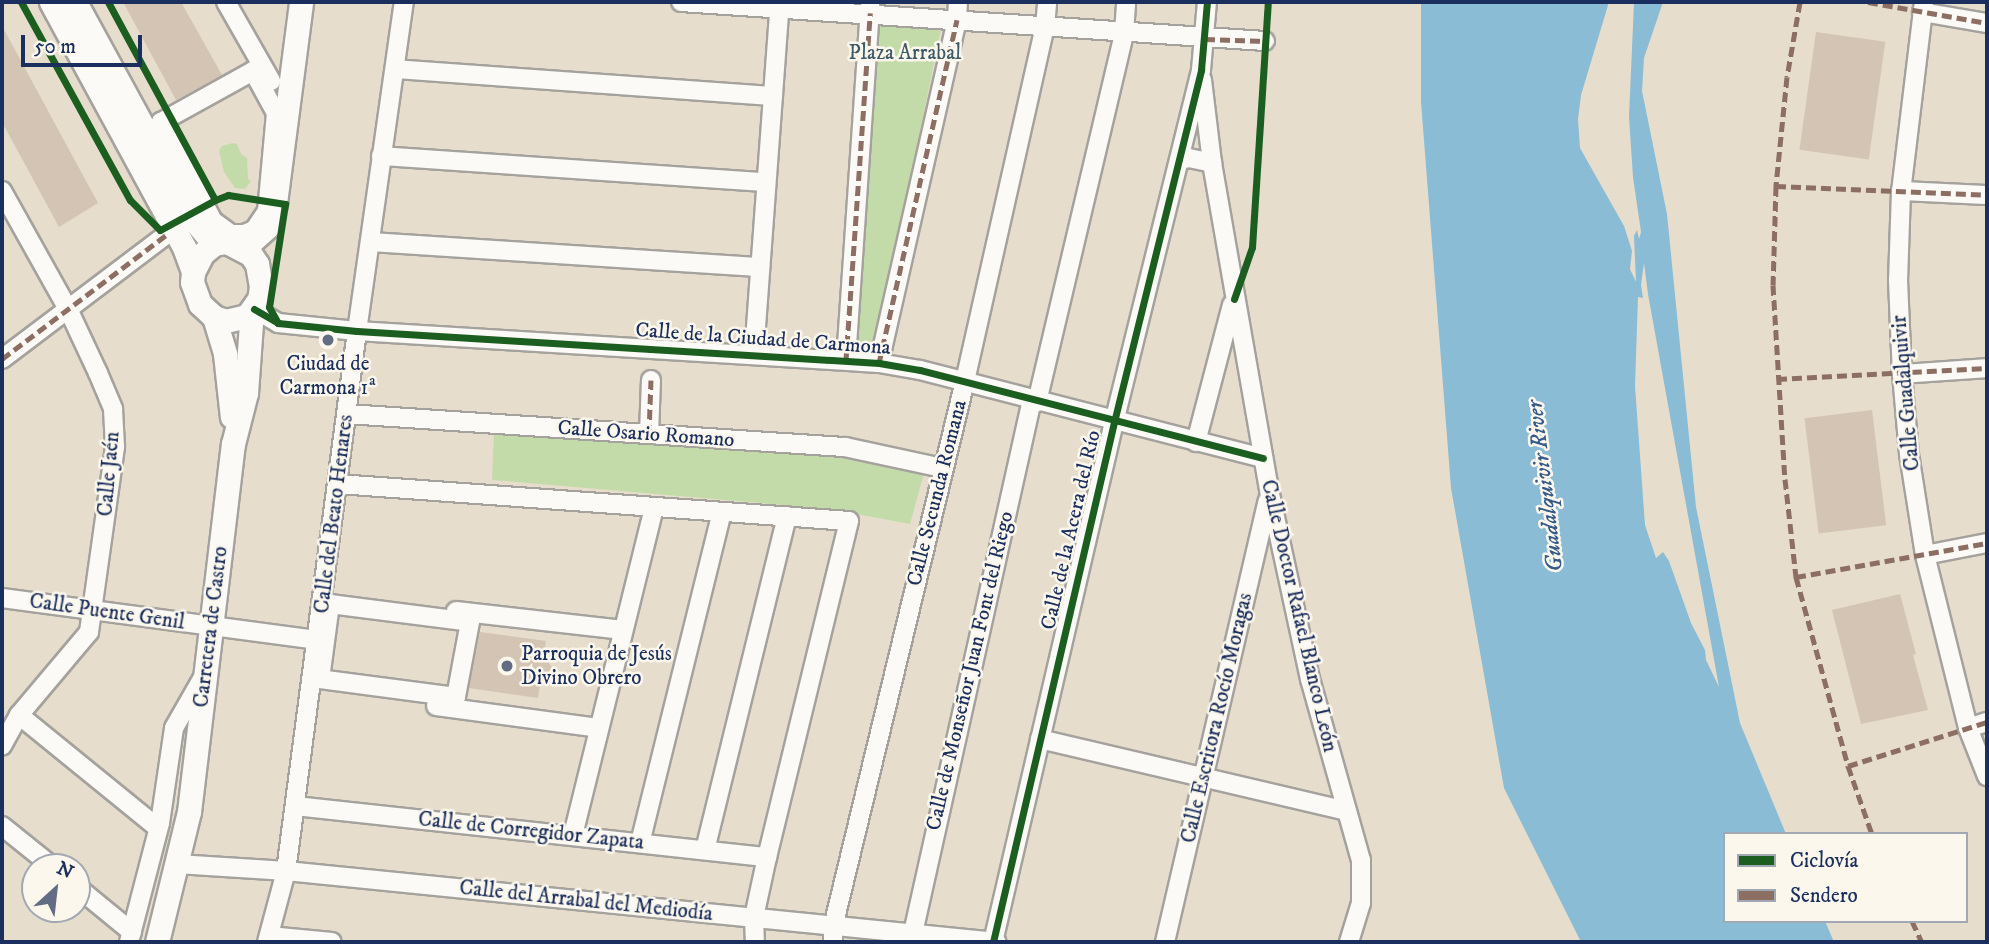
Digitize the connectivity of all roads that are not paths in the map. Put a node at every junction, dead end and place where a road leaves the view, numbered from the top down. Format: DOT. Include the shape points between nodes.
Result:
graph roads {
  1 [pos="51,2"];
  2 [pos="75,2"];
  3 [pos="226,2"];
  4 [pos="300,2"];
  5 [pos="404,2"];
  6 [pos="681,2"];
  7 [pos="1047,2"];
  8 [pos="1126,2"];
  9 [pos="1207,2"];
  10 [pos="780,5"];
  11 [pos="870,7"];
  12 [pos="1923,7"];
  13 [pos="958,11"];
  14 [pos="1987,23"];
  15 [pos="1045,27"];
  16 [pos="1124,33"];
  17 [pos="1205,39"];
  18 [pos="1265,41"];
  19 [pos="395,69"];
  20 [pos="1201,70"];
  21 [pos="773,96"];
  22 [pos="288,111"];
  23 [pos="161,122"];
  24 [pos="382,156"];
  25 [pos="1179,160"];
  26 [pos="1212,163"];
  27 [pos="766,182"];
  28 [pos="2,191"];
  29 [pos="1900,191"];
  30 [pos="1987,195"];
  31 [pos="167,234"];
  32 [pos="372,242"];
  33 [pos="214,244"];
  34 [pos="244,248"];
  35 [pos="760,267"];
  36 [pos="193,272"];
  37 [pos="1234,299"];
  38 [pos="253,309"];
  39 [pos="69,311"];
  40 [pos="214,317"];
  41 [pos="357,331"];
  42 [pos="754,354"];
  43 [pos="2,359"];
  44 [pos="846,360"];
  45 [pos="879,363"];
  46 [pos="1987,368"];
  47 [pos="1902,374"];
  48 [pos="651,380"];
  49 [pos="965,382"];
  50 [pos="1034,401"];
  51 [pos="347,414"];
  52 [pos="1114,422"];
  53 [pos="649,434"];
  54 [pos="1196,442"];
  55 [pos="233,444"];
  56 [pos="1263,458"];
  57 [pos="942,468"];
  58 [pos="338,484"];
  59 [pos="1270,494"];
  60 [pos="654,507"];
  61 [pos="722,512"];
  62 [pos="787,516"];
  63 [pos="1987,543"];
  64 [pos="1925,555"];
  65 [pos="325,596"];
  66 [pos="2,597"];
  67 [pos="93,609"];
  68 [pos="212,628"];
  69 [pos="623,631"];
  70 [pos="316,640"];
  71 [pos="206,673"];
  72 [pos="311,688"];
  73 [pos="456,697"];
  74 [pos="19,715"];
  75 [pos="1987,722"];
  76 [pos="599,728"];
  77 [pos="1968,728"];
  78 [pos="1040,739"];
  79 [pos="2,746"];
  80 [pos="1987,776"];
  81 [pos="1204,777"];
  82 [pos="295,806"];
  83 [pos="1347,811"];
  84 [pos="2,826"];
  85 [pos="159,828"];
  86 [pos="573,835"];
  87 [pos="640,843"];
  88 [pos="705,850"];
  89 [pos="35,853"];
  90 [pos="767,857"];
  91 [pos="178,864"];
  92 [pos="286,872"];
  93 [pos="91,900"];
  94 [pos="754,917"];
  95 [pos="833,934"];
  96 [pos="131,937"];
  97 [pos="911,938"];
  98 [pos="268,939"];
  99 [pos="157,942"];
  100 [pos="332,942"];
  101 [pos="755,942"];
  102 [pos="994,942"];
  103 [pos="1164,942"];
  104 [pos="1349,942"];
  1 -- 36 [label="main road" via="184,247"];
  2 -- 33 [label="main road" via="194,220"];
  3 -- 22 [label="street"];
  4 -- 22 [label="main road"];
  5 -- 19 [label="street, Calle del Beato Henares"];
  6 -- 10 [label="street"];
  7 -- 15 [label="street, Calle Secunda Romana"];
  8 -- 16 [label="street, Calle de Monseñor Juan Font del Riego"];
  9 -- 17 [label="street, Calle de la Acera del Río"];
  10 -- 11 [label="street"];
  10 -- 21 [label="street"];
  11 -- 13 [label="street"];
  11 -- 44 [label="street"];
  12 -- 14 [label="street"];
  12 -- 29 [label="street, Calle Guadalquivir"];
  13 -- 15 [label="street"];
  13 -- 45 [label="street"];
  15 -- 16 [label="street"];
  15 -- 49 [label="street, Calle Secunda Romana"];
  16 -- 17 [label="street"];
  16 -- 50 [label="street, Calle de Monseñor Juan Font del Riego"];
  17 -- 18 [label="street"];
  17 -- 20 [label="street, Calle de la Acera del Río"];
  19 -- 21 [label="street"];
  19 -- 24 [label="street, Calle del Beato Henares"];
  20 -- 25 [label="street, Calle de la Acera del Río"];
  20 -- 26 [label="street, Calle Doctor Rafael Blanco León"];
  21 -- 27 [label="street"];
  22 -- 34 [label="main road" via="275,203 267,227"];
  23 -- 23 [label="street" via="253,71 276,113 267,211 254,230 231,234 213,221"];
  24 -- 27 [label="street"];
  24 -- 32 [label="street, Calle del Beato Henares"];
  25 -- 26 [label="street"];
  25 -- 52 [label="street, Calle de la Acera del Río"];
  26 -- 37 [label="street, Calle Doctor Rafael Blanco León"];
  27 -- 35 [label="street"];
  28 -- 39 [label="street, Calle Jaén"];
  29 -- 30 [label="street"];
  29 -- 47 [label="street, Calle Guadalquivir"];
  31 -- 39 [label="street"];
  32 -- 35 [label="street"];
  32 -- 41 [label="street, Calle del Beato Henares"];
  33 -- 34 [label="main road" via="227,242"];
  33 -- 36 [label="main road" via="202,254"];
  34 -- 38 [label="main road" via="260,274 259,299"];
  35 -- 42 [label="street"];
  36 -- 40 [label="main road" via="194,292"];
  37 -- 54 [label="street"];
  37 -- 56 [label="street, Calle Doctor Rafael Blanco León"];
  38 -- 40 [label="main road" via="238,320"];
  38 -- 41 [label="street, Calle de la Ciudad de Carmona" via="278,323"];
  38 -- 55 [label="main road, Carretera de Castro" via="246,393"];
  39 -- 43 [label="street"];
  39 -- 67 [label="street, Calle Jaén" via="113,409 115,447"];
  40 -- 55 [label="main road" via="231,393"];
  41 -- 42 [label="street, Calle de la Ciudad de Carmona"];
  41 -- 51 [label="street, Calle del Beato Henares"];
  42 -- 44 [label="street, Calle de la Ciudad de Carmona"];
  44 -- 45 [label="street, Calle de la Ciudad de Carmona"];
  45 -- 49 [label="street, Calle de la Ciudad de Carmona"];
  46 -- 47 [label="street"];
  47 -- 64 [label="street, Calle Guadalquivir"];
  48 -- 53 [label="street"];
  49 -- 50 [label="street, Calle de la Ciudad de Carmona"];
  49 -- 57 [label="street, Calle Secunda Romana"];
  50 -- 52 [label="street, Calle de la Ciudad de Carmona"];
  50 -- 97 [label="street, Calle de Monseñor Juan Font del Riego"];
  51 -- 53 [label="street, Calle Osario Romano"];
  51 -- 58 [label="street, Calle del Beato Henares"];
  52 -- 54 [label="street, Calle de la Ciudad de Carmona"];
  52 -- 78 [label="street, Calle de la Acera del Río"];
  53 -- 57 [label="street, Calle Osario Romano" via="845,447"];
  54 -- 56 [label="street, Calle de la Ciudad de Carmona"];
  55 -- 68 [label="main road, Carretera de Castro"];
  56 -- 59 [label="street, Calle Doctor Rafael Blanco León"];
  57 -- 95 [label="street, Calle Secunda Romana"];
  58 -- 60 [label="street"];
  58 -- 65 [label="street, Calle del Beato Henares"];
  59 -- 81 [label="street, Calle Escritora Rocío Moragas"];
  59 -- 83 [label="street, Calle Doctor Rafael Blanco León" via="1310,679"];
  60 -- 61 [label="street"];
  60 -- 69 [label="street"];
  61 -- 62 [label="street"];
  61 -- 87 [label="street"];
  62 -- 88 [label="street"];
  62 -- 90 [label="street" via="849,521"];
  63 -- 64 [label="street"];
  64 -- 77 [label="street, Calle Guadalquivir"];
  65 -- 69 [label="street"];
  65 -- 70 [label="street, Calle del Beato Henares"];
  66 -- 67 [label="street, Calle Puente Genil"];
  67 -- 68 [label="street, Calle Puente Genil"];
  67 -- 74 [label="street, Calle Jaén" via="89,632"];
  68 -- 70 [label="street, Calle Puente Genil"];
  68 -- 71 [label="main road, Carretera de Castro"];
  69 -- 76 [label="street"];
  70 -- 72 [label="street, Calle del Beato Henares"];
  71 -- 85 [label="street" via="174,728"];
  71 -- 91 [label="main road, Carretera de Castro"];
  72 -- 76 [label="street"];
  72 -- 82 [label="street, Calle del Beato Henares"];
  73 -- 73 [label="street" via="470,622 330,604 320,679"];
  74 -- 79 [label="street, Calle Jaén"];
  74 -- 85 [label="street"];
  75 -- 77 [label="street"];
  76 -- 86 [label="street"];
  77 -- 80 [label="street, Calle Guadalquivir"];
  78 -- 81 [label="street"];
  78 -- 102 [label="street, Calle de la Acera del Río"];
  81 -- 83 [label="street"];
  81 -- 103 [label="street, Calle Escritora Rocío Moragas"];
  82 -- 86 [label="street, Calle de Corregidor Zapata"];
  82 -- 92 [label="street, Calle del Beato Henares"];
  83 -- 104 [label="street, Calle Doctor Rafael Blanco León" via="1361,860 1363,888"];
  84 -- 89 [label="street"];
  85 -- 96 [label="street"];
  86 -- 87 [label="street, Calle de Corregidor Zapata"];
  87 -- 88 [label="street, Calle de Corregidor Zapata"];
  88 -- 90 [label="street, Calle de Corregidor Zapata"];
  90 -- 94 [label="street"];
  91 -- 92 [label="street, Calle del Arrabal del Mediodía"];
  91 -- 99 [label="main road, Carretera de Castro"];
  92 -- 94 [label="street, Calle del Arrabal del Mediodía"];
  92 -- 98 [label="street, Calle del Beato Henares"];
  93 -- 96 [label="street"];
  94 -- 95 [label="street, Calle del Arrabal del Mediodía"];
  94 -- 101 [label="street"];
  95 -- 97 [label="street, Calle del Arrabal del Mediodía"];
  97 -- 102 [label="street, Calle del Arrabal del Mediodía"];
  98 -- 100 [label="street"];
}
